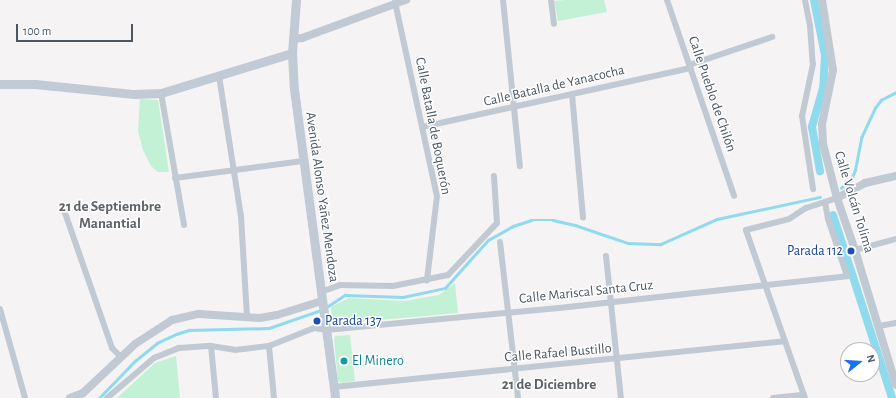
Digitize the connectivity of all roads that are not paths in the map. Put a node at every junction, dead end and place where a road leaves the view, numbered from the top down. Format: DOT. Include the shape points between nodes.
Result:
graph roads {
  1 [pos="296,0"];
  2 [pos="504,0"];
  3 [pos="551,0"];
  4 [pos="667,0"];
  5 [pos="805,0"];
  6 [pos="822,0"];
  7 [pos="401,1"];
  8 [pos="554,24"];
  9 [pos="772,37"];
  10 [pos="293,39"];
  11 [pos="292,53"];
  12 [pos="690,67"];
  13 [pos="219,76"];
  14 [pos="0,84"];
  15 [pos="161,93"];
  16 [pos="572,94"];
  17 [pos="515,108"];
  18 [pos="422,127"];
  19 [pos="302,161"];
  20 [pos="520,166"];
  21 [pos="233,169"];
  22 [pos="494,176"];
  23 [pos="896,176"];
  24 [pos="175,178"];
  25 [pos="813,189"];
  26 [pos="734,196"];
  27 [pos="837,198"];
  28 [pos="825,202"];
  29 [pos="64,210"];
  30 [pos="583,218"];
  31 [pos="184,225"];
  32 [pos="896,239"];
  33 [pos="500,242"];
  34 [pos="855,250"];
  35 [pos="606,256"];
  36 [pos="427,280"];
  37 [pos="765,285"];
  38 [pos="611,302"];
  39 [pos="322,303"];
  40 [pos="0,309"];
  41 [pos="508,312"];
  42 [pos="247,318"];
  43 [pos="896,322"];
  44 [pos="879,326"];
  45 [pos="326,330"];
  46 [pos="785,341"];
  47 [pos="211,346"];
  48 [pos="269,346"];
  49 [pos="120,356"];
  50 [pos="617,360"];
  51 [pos="514,369"];
  52 [pos="894,373"];
  53 [pos="896,384"];
  54 [pos="334,387"];
  55 [pos="804,396"];
  56 [pos="25,398"];
  57 [pos="70,398"];
  58 [pos="107,398"];
  59 [pos="216,398"];
  60 [pos="274,398"];
  61 [pos="335,398"];
  62 [pos="518,398"];
  63 [pos="621,398"];
  64 [pos="773,398"];
  1 -- 10 [label="main road, Avenida Alonso Yañez Mendoza"];
  2 -- 17 [label="street"];
  3 -- 8 [label="street"];
  4 -- 12 [label="street, Calle Pueblo de Chilón"];
  5 -- 25 [label="street" via="813,64 802,116"];
  6 -- 27 [label="street, Calle Volcán Tolima" via="833,70 821,134"];
  7 -- 10 [label="street" via="302,38"];
  7 -- 18 [label="street, Calle Batalla de Boquerón"];
  9 -- 12 [label="street, Calle Batalla de Yanacocha"];
  10 -- 11 [label="main road, Avenida Alonso Yañez Mendoza"];
  11 -- 13 [label="main road"];
  11 -- 19 [label="main road, Avenida Alonso Yañez Mendoza"];
  12 -- 16 [label="street, Calle Batalla de Yanacocha"];
  12 -- 26 [label="street, Calle Pueblo de Chilón"];
  13 -- 15 [label="main road"];
  13 -- 21 [label="street"];
  14 -- 15 [label="main road" via="35,84 134,94"];
  15 -- 24 [label="street"];
  16 -- 17 [label="street, Calle Batalla de Yanacocha"];
  16 -- 30 [label="street"];
  17 -- 18 [label="street, Calle Batalla de Yanacocha"];
  17 -- 20 [label="street"];
  18 -- 36 [label="street, Calle Batalla de Boquerón" via="437,196"];
  19 -- 21 [label="street"];
  19 -- 39 [label="main road, Avenida Alonso Yañez Mendoza"];
  21 -- 24 [label="street"];
  21 -- 42 [label="street" via="243,231"];
  22 -- 36 [label="street" via="497,223 448,275"];
  23 -- 27 [label="street" via="865,183"];
  24 -- 31 [label="street"];
  27 -- 28 [label="street"];
  27 -- 34 [label="street, Calle Volcán Tolima"];
  28 -- 37 [label="street" via="806,208 789,218 746,230"];
  28 -- 37 [label="street, Calle Mariscal Santa Cruz" via="828,219 848,276"];
  29 -- 49 [label="street" via="112,348"];
  32 -- 34 [label="street"];
  33 -- 41 [label="street"];
  34 -- 44 [label="street, Calle Volcán Tolima"];
  35 -- 38 [label="street"];
  36 -- 39 [label="street" via="393,286 340,285"];
  37 -- 38 [label="street, Calle Mariscal Santa Cruz"];
  37 -- 46 [label="street"];
  38 -- 41 [label="street, Calle Mariscal Santa Cruz"];
  38 -- 50 [label="street"];
  39 -- 42 [label="street" via="277,315"];
  39 -- 45 [label="main road, Avenida Alonso Yañez Mendoza"];
  40 -- 56 [label="street"];
  41 -- 45 [label="street, Calle Mariscal Santa Cruz"];
  41 -- 51 [label="street"];
  42 -- 49 [label="street" via="186,316 172,320"];
  43 -- 44 [label="street"];
  44 -- 52 [label="street, Calle Volcán Tolima"];
  45 -- 48 [label="street, Calle Mariscal Santa Cruz" via="314,328"];
  45 -- 54 [label="main road, Avenida Alonso Yañez Mendoza"];
  46 -- 50 [label="street, Calle Rafael Bustillo"];
  46 -- 55 [label="street"];
  47 -- 48 [label="street, Calle Mariscal Santa Cruz" via="235,350"];
  47 -- 58 [label="street, Calle Mariscal Santa Cruz" via="179,348 154,358"];
  47 -- 59 [label="street"];
  48 -- 60 [label="street"];
  49 -- 57 [label="street" via="83,393"];
  50 -- 51 [label="street, Calle Rafael Bustillo"];
  50 -- 63 [label="street"];
  51 -- 54 [label="street, Calle Rafael Bustillo"];
  51 -- 62 [label="street"];
  52 -- 53 [label="street, Calle Volcán Tolima"];
  54 -- 61 [label="main road, Avenida Alonso Yañez Mendoza"];
  55 -- 64 [label="street"];
}
